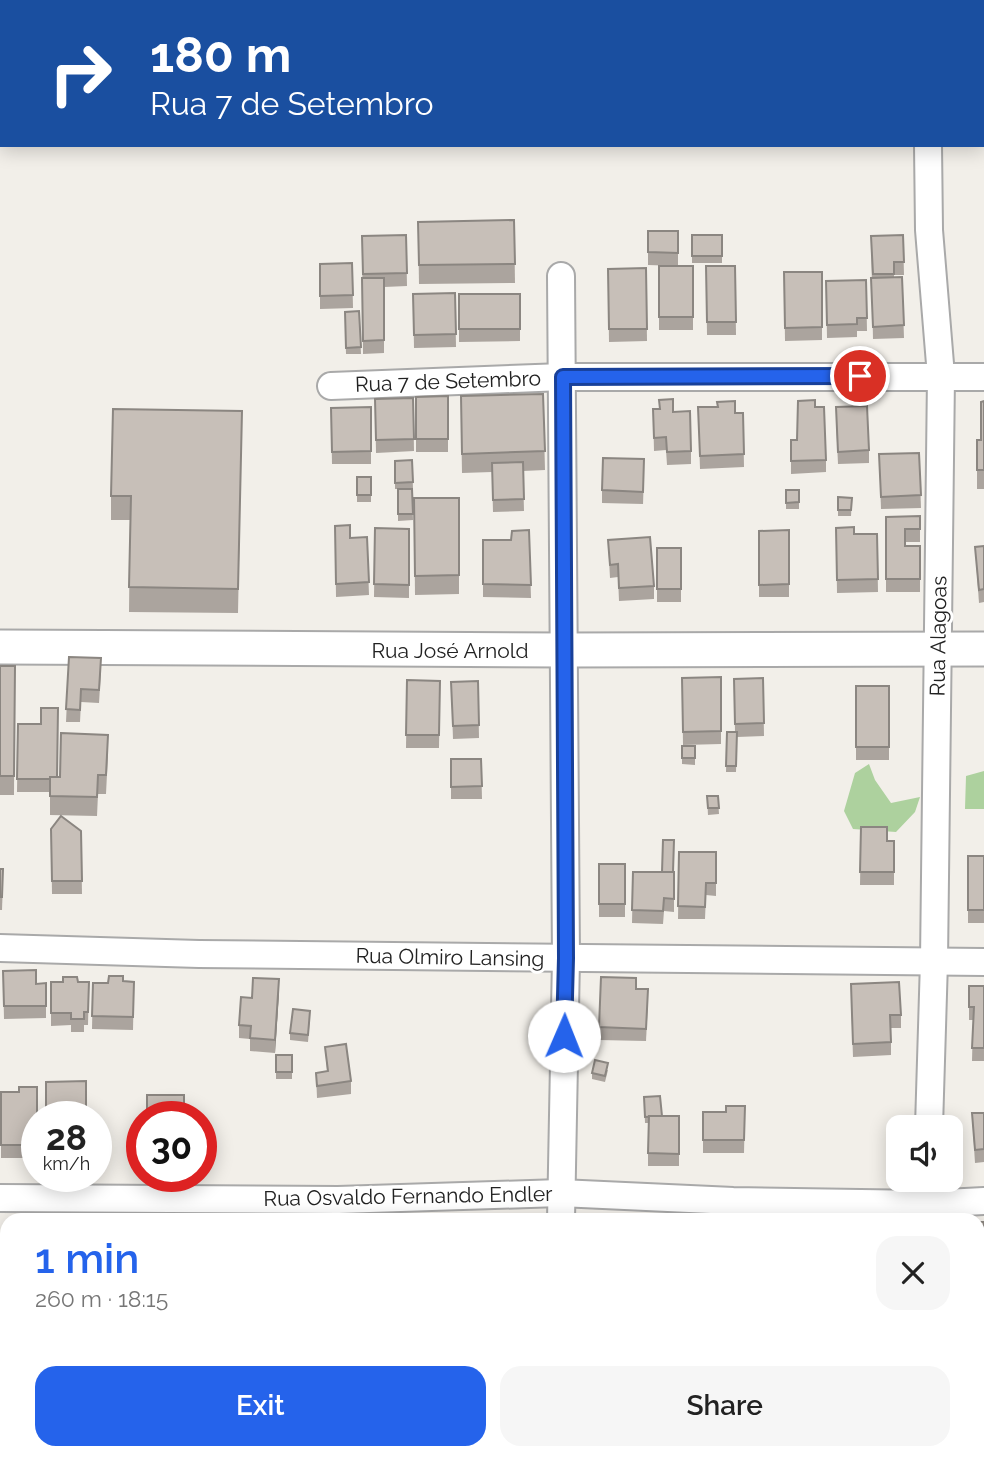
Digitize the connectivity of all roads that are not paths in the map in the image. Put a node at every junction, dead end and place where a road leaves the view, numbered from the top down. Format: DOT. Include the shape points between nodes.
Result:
graph roads {
  1 [pos="928,147"];
  2 [pos="561,276"];
  3 [pos="941,376"];
  4 [pos="563,377"];
  5 [pos="984,377"];
  6 [pos="331,386"];
  7 [pos="0,647"];
  8 [pos="938,648"];
  9 [pos="984,649"];
  10 [pos="564,650"];
  11 [pos="0,948"];
  12 [pos="566,958"];
  13 [pos="934,961"];
  14 [pos="984,961"];
  15 [pos="929,1115"];
  16 [pos="560,1193"];
  17 [pos="0,1198"];
  18 [pos="927,1201"];
  19 [pos="984,1201"];
  20 [pos="561,1213"];
  1 -- 3 [label="street, Rua Alagoas" via="929,230"];
  2 -- 4 [label="street"];
  3 -- 4 [label="street, Rua 7 de Setembro"];
  3 -- 5 [label="street, Rua 7 de Setembro"];
  3 -- 8 [label="street, Rua Alagoas"];
  4 -- 6 [label="street, Rua 7 de Setembro"];
  4 -- 10 [label="street"];
  7 -- 10 [label="street, Rua José Arnold"];
  8 -- 9 [label="street, Rua José Arnold"];
  8 -- 10 [label="street, Rua José Arnold"];
  8 -- 13 [label="street, Rua Alagoas"];
  10 -- 12 [label="street"];
  11 -- 12 [label="street, Rua Olmiro Lansing"];
  12 -- 13 [label="street, Rua Olmiro Lansing"];
  12 -- 16 [label="street"];
  13 -- 14 [label="street, Rua Olmiro Lansing"];
  13 -- 15 [label="street, Rua Alagoas"];
  16 -- 17 [label="street, Rua Osvaldo Fernando Endler" via="338,1200"];
  16 -- 18 [label="street, Rua Osvaldo Fernando Endler" via="733,1201"];
  16 -- 20 [label="street"];
  18 -- 19 [label="street, Rua Osvaldo Fernando Endler"];
}
